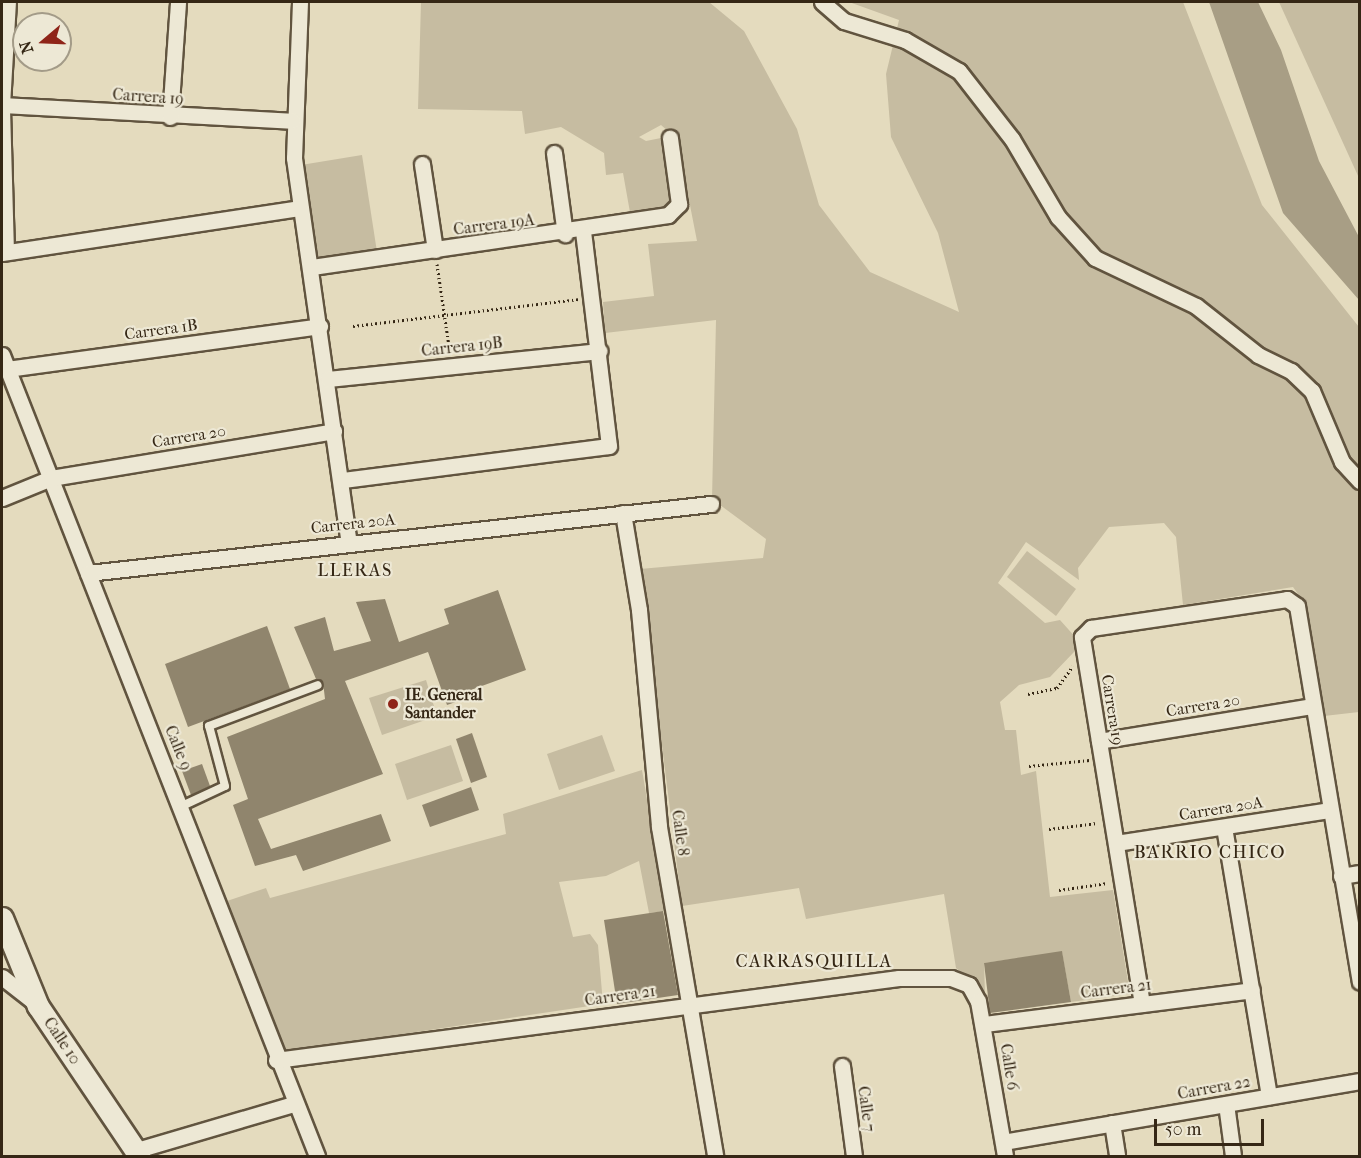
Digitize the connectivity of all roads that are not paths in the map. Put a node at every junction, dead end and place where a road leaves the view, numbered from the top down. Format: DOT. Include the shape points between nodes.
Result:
graph roads {
  1 [pos="8,2"];
  2 [pos="178,2"];
  3 [pos="300,2"];
  4 [pos="822,2"];
  5 [pos="2,105"];
  6 [pos="170,117"];
  7 [pos="293,120"];
  8 [pos="670,138"];
  9 [pos="554,153"];
  10 [pos="422,164"];
  11 [pos="301,208"];
  12 [pos="583,231"];
  13 [pos="565,234"];
  14 [pos="435,250"];
  15 [pos="4,253"];
  16 [pos="312,267"];
  17 [pos="320,326"];
  18 [pos="600,351"];
  19 [pos="2,355"];
  20 [pos="7,369"];
  21 [pos="328,379"];
  22 [pos="334,431"];
  23 [pos="51,478"];
  24 [pos="342,480"];
  25 [pos="1359,481"];
  26 [pos="2,498"];
  27 [pos="711,504"];
  28 [pos="623,513"];
  29 [pos="349,543"];
  30 [pos="88,573"];
  31 [pos="318,685"];
  32 [pos="1313,706"];
  33 [pos="1099,741"];
  34 [pos="182,806"];
  35 [pos="1330,810"];
  36 [pos="1224,827"];
  37 [pos="1116,843"];
  38 [pos="1359,873"];
  39 [pos="1341,876"];
  40 [pos="2,918"];
  41 [pos="2,977"];
  42 [pos="1359,982"];
  43 [pos="969,985"];
  44 [pos="1252,990"];
  45 [pos="690,1004"];
  46 [pos="1142,1004"];
  47 [pos="38,1006"];
  48 [pos="984,1024"];
  49 [pos="276,1060"];
  50 [pos="842,1066"];
  51 [pos="1359,1081"];
  52 [pos="1269,1096"];
  53 [pos="293,1104"];
  54 [pos="1226,1104"];
  55 [pos="1112,1123"];
  56 [pos="1004,1149"];
  57 [pos="138,1153"];
  58 [pos="317,1156"];
  59 [pos="715,1156"];
  60 [pos="854,1156"];
  61 [pos="1117,1156"];
  62 [pos="1233,1156"];
  1 -- 5 [label="street"];
  2 -- 6 [label="street"];
  3 -- 7 [label="street"];
  4 -- 25 [label="street" via="843,21 905,40 959,71 1012,140 1058,217 1095,258 1196,306 1258,355 1291,371 1312,391 1342,462"];
  5 -- 6 [label="street, Carrera 19"];
  5 -- 15 [label="street"];
  6 -- 7 [label="street, Carrera 19"];
  7 -- 11 [label="street"];
  8 -- 12 [label="street, Carrera 19A" via="678,210"];
  9 -- 13 [label="street"];
  10 -- 14 [label="street"];
  11 -- 15 [label="street"];
  11 -- 16 [label="street"];
  12 -- 13 [label="street, Carrera 19A"];
  12 -- 18 [label="street"];
  13 -- 14 [label="street, Carrera 19A"];
  14 -- 16 [label="street, Carrera 19A"];
  16 -- 17 [label="street"];
  17 -- 20 [label="street, Carrera 1B"];
  17 -- 21 [label="street"];
  18 -- 21 [label="street, Carrera 19B"];
  18 -- 24 [label="street" via="609,446"];
  19 -- 20 [label="street, Calle 9"];
  20 -- 23 [label="street, Calle 9"];
  21 -- 22 [label="street"];
  22 -- 23 [label="street, Carrera 20"];
  22 -- 24 [label="street"];
  23 -- 26 [label="street, Carrera 20"];
  23 -- 30 [label="street, Calle 9"];
  24 -- 29 [label="street"];
  27 -- 28 [label="street, Carrera 20A"];
  28 -- 29 [label="street, Carrera 20A"];
  28 -- 45 [label="street, Calle 8" via="639,610 659,827"];
  29 -- 30 [label="street, Carrera 20A"];
  30 -- 34 [label="street, Calle 9"];
  31 -- 34 [label="lane" via="209,726 225,786"];
  32 -- 33 [label="street, Carrera 20"];
  32 -- 33 [label="street, Carrera 19" via="1294,600 1090,628 1082,637"];
  32 -- 35 [label="street"];
  33 -- 37 [label="street, Carrera 19"];
  34 -- 49 [label="street, Calle 9"];
  35 -- 36 [label="street, Carrera 20A"];
  35 -- 39 [label="street"];
  36 -- 37 [label="street, Carrera 20A"];
  36 -- 44 [label="street"];
  37 -- 46 [label="street, Carrera 19"];
  38 -- 39 [label="street"];
  39 -- 42 [label="street"];
  40 -- 47 [label="street, Calle 10"];
  41 -- 47 [label="street"];
  43 -- 45 [label="street, Carrera 21" via="951,978 899,978"];
  43 -- 48 [label="street, Calle 6"];
  44 -- 46 [label="street, Carrera 21"];
  44 -- 52 [label="street"];
  45 -- 49 [label="street, Carrera 21"];
  45 -- 59 [label="street, Calle 8"];
  46 -- 48 [label="street, Carrera 21"];
  47 -- 57 [label="street, Calle 10"];
  48 -- 56 [label="street, Calle 6"];
  49 -- 53 [label="street, Calle 9"];
  50 -- 60 [label="street, Calle 7"];
  51 -- 52 [label="street, Carrera 22"];
  52 -- 54 [label="street, Carrera 22"];
  53 -- 57 [label="street"];
  53 -- 58 [label="street, Calle 9"];
  54 -- 55 [label="street, Carrera 22"];
  54 -- 62 [label="street"];
  55 -- 56 [label="street, Carrera 22"];
  55 -- 61 [label="street"];
}
